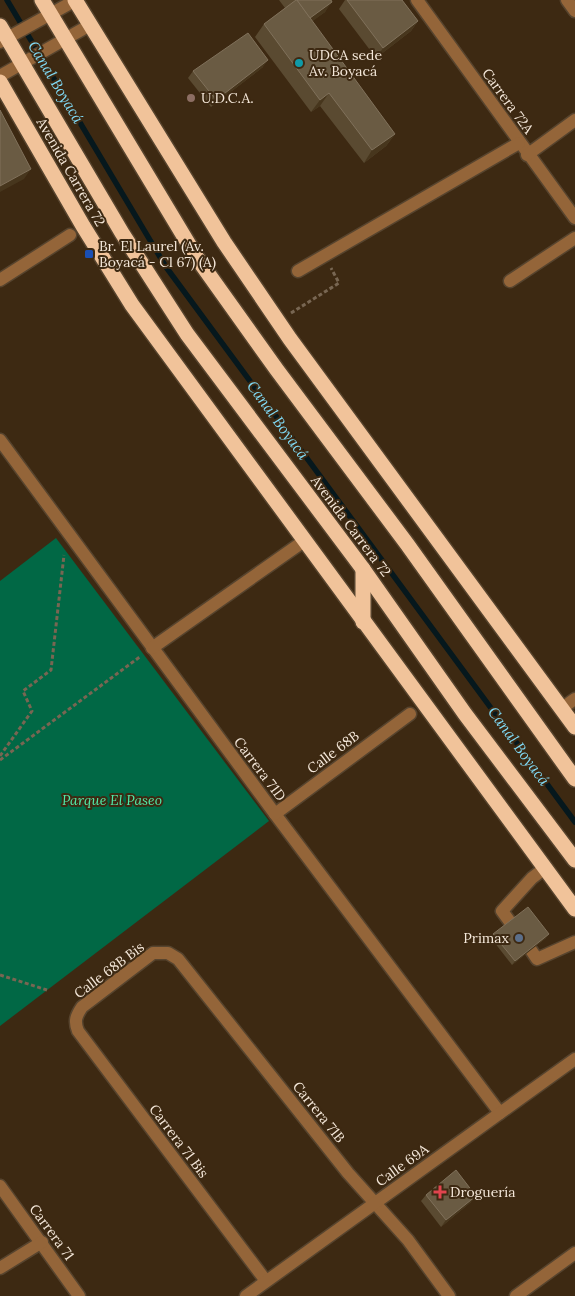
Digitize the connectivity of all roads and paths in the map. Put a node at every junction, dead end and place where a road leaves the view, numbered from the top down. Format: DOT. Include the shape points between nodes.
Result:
graph roads {
  1 [pos="42,0"];
  2 [pos="75,0"];
  3 [pos="417,0"];
  4 [pos="567,0"];
  5 [pos="575,11"];
  6 [pos="45,17"];
  7 [pos="90,25"];
  8 [pos="6,35"];
  9 [pos="60,42"];
  10 [pos="28,60"];
  11 [pos="0,76"];
  12 [pos="0,82"];
  13 [pos="575,120"];
  14 [pos="519,143"];
  15 [pos="527,155"];
  16 [pos="575,218"];
  17 [pos="70,235"];
  18 [pos="575,238"];
  19 [pos="324,256"];
  20 [pos="298,271"];
  21 [pos="0,280"];
  22 [pos="510,281"];
  23 [pos="287,303"];
  24 [pos="293,312"];
  25 [pos="298,319"];
  26 [pos="278,321"];
  27 [pos="0,440"];
  28 [pos="67,532"];
  29 [pos="304,541"];
  30 [pos="363,569"];
  31 [pos="363,622"];
  32 [pos="152,648"];
  33 [pos="575,699"];
  34 [pos="561,708"];
  35 [pos="410,714"];
  36 [pos="575,727"];
  37 [pos="0,758"];
  38 [pos="575,779"];
  39 [pos="275,814"];
  40 [pos="575,860"];
  41 [pos="545,868"];
  42 [pos="575,909"];
  43 [pos="510,922"];
  44 [pos="575,942"];
  45 [pos="531,950"];
  46 [pos="161,952"];
  47 [pos="0,975"];
  48 [pos="47,990"];
  49 [pos="76,1015"];
  50 [pos="575,1059"];
  51 [pos="500,1113"];
  52 [pos="0,1186"];
  53 [pos="375,1203"];
  54 [pos="42,1242"];
  55 [pos="575,1253"];
  56 [pos="0,1268"];
  57 [pos="266,1281"];
  58 [pos="79,1296"];
  59 [pos="246,1296"];
  60 [pos="449,1296"];
  61 [pos="516,1296"];
  1 -- 6 [label="highway"];
  2 -- 6 [label="street"];
  2 -- 7 [label="highway"];
  3 -- 14 [label="street, Carrera 72A"];
  4 -- 5 [label="street"];
  6 -- 8 [label="street"];
  6 -- 9 [label="highway"];
  7 -- 9 [label="street"];
  7 -- 26 [label="highway" via="219,234"];
  8 -- 10 [label="highway, Avenida Carrera 72"];
  9 -- 10 [label="street"];
  9 -- 38 [label="highway" via="197,258"];
  10 -- 11 [label="street"];
  10 -- 30 [label="highway, Avenida Carrera 72" via="122,233 167,305"];
  12 -- 29 [label="highway, Avenida Carrera 72" via="132,305"];
  13 -- 15 [label="street"];
  14 -- 15 [label="street, Carrera 72A"];
  14 -- 19 [label="street"];
  15 -- 16 [label="street, Carrera 72A"];
  17 -- 21 [label="street"];
  18 -- 22 [label="street"];
  19 -- 20 [label="street"];
  19 -- 24 [label="path" via="340,283"];
  23 -- 24 [label="path"];
  24 -- 25 [label="path"];
  24 -- 26 [label="path"];
  26 -- 34 [label="highway"];
  27 -- 28 [label="street, Carrera 71D"];
  28 -- 32 [label="street, Carrera 71D"];
  28 -- 37 [label="path" via="51,670 23,691 32,711"];
  29 -- 31 [label="highway, Avenida Carrera 72"];
  29 -- 32 [label="street"];
  30 -- 31 [label="highway"];
  30 -- 40 [label="highway, Avenida Carrera 72"];
  31 -- 41 [label="highway, Avenida Carrera 72"];
  32 -- 37 [label="path"];
  32 -- 39 [label="street, Carrera 71D"];
  33 -- 34 [label="street"];
  34 -- 36 [label="highway"];
  35 -- 39 [label="street, Calle 68B"];
  39 -- 51 [label="street, Carrera 71D"];
  41 -- 42 [label="highway, Avenida Carrera 72"];
  41 -- 43 [label="street" via="502,911"];
  44 -- 45 [label="street" via="537,958"];
  46 -- 49 [label="street, Calle 68B Bis" via="153,953"];
  46 -- 53 [label="street, Carrera 71B" via="178,959"];
  47 -- 48 [label="path"];
  49 -- 57 [label="street, Carrera 71 Bis" via="78,1031"];
  50 -- 51 [label="street, Calle 69A"];
  51 -- 53 [label="street, Calle 69A"];
  52 -- 54 [label="street, Carrera 71"];
  53 -- 57 [label="street, Calle 69A"];
  53 -- 60 [label="street, Carrera 71B" via="408,1240"];
  54 -- 56 [label="street"];
  54 -- 58 [label="street, Carrera 71"];
  55 -- 61 [label="street"];
  57 -- 59 [label="street, Calle 69A"];
}
